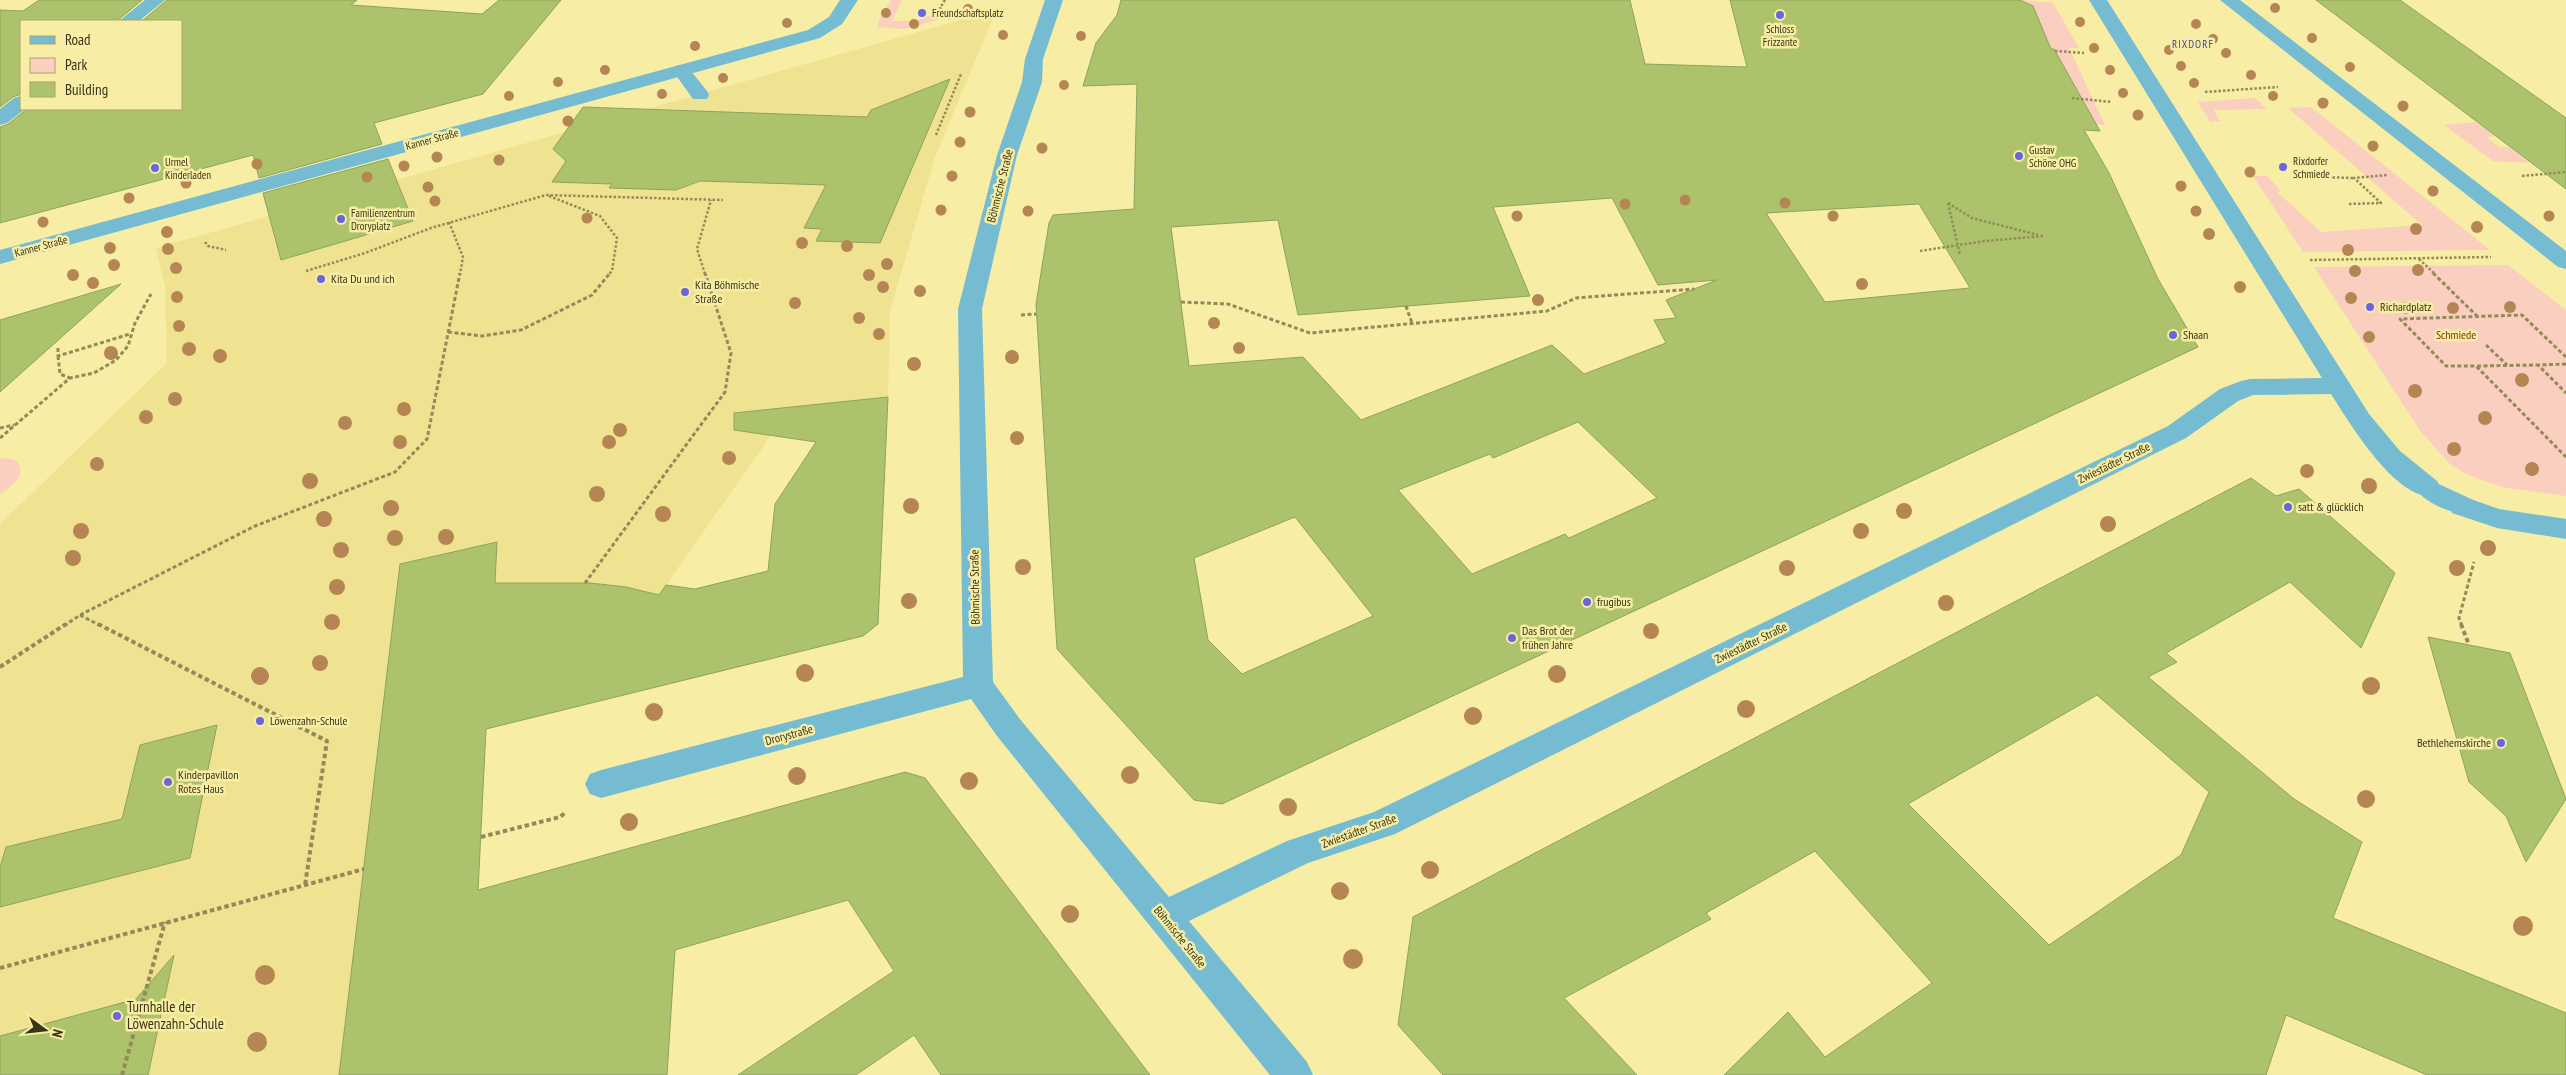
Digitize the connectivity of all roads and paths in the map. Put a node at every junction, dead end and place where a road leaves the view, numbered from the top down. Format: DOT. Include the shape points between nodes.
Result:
graph roads {
  1 [pos="156,0"];
  2 [pos="850,0"];
  3 [pos="944,0"];
  4 [pos="1054,0"];
  5 [pos="2098,0"];
  6 [pos="2229,0"];
  7 [pos="951,19"];
  8 [pos="129,20"];
  9 [pos="2055,51"];
  10 [pos="2092,54"];
  11 [pos="681,70"];
  12 [pos="961,74"];
  13 [pos="2285,87"];
  14 [pos="2203,92"];
  15 [pos="700,94"];
  16 [pos="2072,98"];
  17 [pos="2115,102"];
  18 [pos="20,103"];
  19 [pos="0,119"];
  20 [pos="936,135"];
  21 [pos="2566,172"];
  22 [pos="2392,175"];
  23 [pos="2514,177"];
  24 [pos="2319,178"];
  25 [pos="2354,178"];
  26 [pos="546,195"];
  27 [pos="711,200"];
  28 [pos="722,200"];
  29 [pos="2349,204"];
  30 [pos="450,222"];
  31 [pos="1957,246"];
  32 [pos="1920,251"];
  33 [pos="1960,255"];
  34 [pos="0,257"];
  35 [pos="2494,257"];
  36 [pos="2418,258"];
  37 [pos="2305,260"];
  38 [pos="2566,262"];
  39 [pos="306,270"];
  40 [pos="1694,289"];
  41 [pos="151,294"];
  42 [pos="1181,302"];
  43 [pos="1406,306"];
  44 [pos="1036,314"];
  45 [pos="1021,315"];
  46 [pos="2477,317"];
  47 [pos="1412,323"];
  48 [pos="448,332"];
  49 [pos="131,334"];
  50 [pos="2486,345"];
  51 [pos="58,348"];
  52 [pos="58,356"];
  53 [pos="2566,357"];
  54 [pos="2538,364"];
  55 [pos="2566,364"];
  56 [pos="2506,365"];
  57 [pos="2476,366"];
  58 [pos="70,378"];
  59 [pos="2337,386"];
  60 [pos="2566,392"];
  61 [pos="16,424"];
  62 [pos="0,428"];
  63 [pos="0,438"];
  64 [pos="2566,457"];
  65 [pos="2428,488"];
  66 [pos="2462,506"];
  67 [pos="2566,529"];
  68 [pos="2474,562"];
  69 [pos="585,583"];
  70 [pos="80,615"];
  71 [pos="2469,645"];
  72 [pos="0,667"];
  73 [pos="978,685"];
  74 [pos="601,784"];
  75 [pos="480,838"];
  76 [pos="364,869"];
  77 [pos="305,885"];
  78 [pos="1163,916"];
  79 [pos="165,922"];
  80 [pos="0,968"];
  81 [pos="122,1075"];
  82 [pos="1294,1075"];
  1 -- 8 [label="street"];
  2 -- 11 [label="street, Kanner Straße" via="830,27 814,34"];
  3 -- 7 [label="path" via="940,8"];
  4 -- 73 [label="street, Böhmische Straße" via="1034,58 1032,82 1007,155 970,309"];
  5 -- 59 [label="street"];
  6 -- 38 [label="street"];
  9 -- 10 [label="path"];
  11 -- 15 [label="lane"];
  11 -- 34 [label="street, Kanner Straße"];
  12 -- 20 [label="path"];
  13 -- 14 [label="path"];
  16 -- 17 [label="path"];
  18 -- 19 [label="street"];
  21 -- 23 [label="path"];
  22 -- 25 [label="path"];
  24 -- 25 [label="path"];
  25 -- 29 [label="path" via="2381,203"];
  26 -- 27 [label="path"];
  26 -- 30 [label="path"];
  26 -- 48 [label="path" via="600,216 617,238 612,271 592,295 521,330 482,336"];
  27 -- 28 [label="path"];
  27 -- 69 [label="path" via="697,249 731,353 726,392"];
  30 -- 39 [label="path" via="365,253"];
  30 -- 48 [label="path" via="464,257"];
  31 -- 31 [label="path" via="1985,240 2043,236 1972,218 1948,202"];
  31 -- 32 [label="path"];
  31 -- 33 [label="path"];
  35 -- 36 [label="path"];
  36 -- 37 [label="path"];
  36 -- 46 [label="path"];
  40 -- 47 [label="path" via="1576,298 1547,311"];
  41 -- 49 [label="path"];
  42 -- 47 [label="path" via="1206,300 1242,307 1294,330 1310,332"];
  43 -- 47 [label="path"];
  44 -- 45 [label="path"];
  46 -- 53 [label="path" via="2522,315"];
  46 -- 57 [label="path" via="2400,319 2446,366"];
  48 -- 70 [label="path" via="427,439 395,472 256,526"];
  49 -- 52 [label="path"];
  49 -- 58 [label="path" via="128,347 117,360 102,369"];
  50 -- 56 [label="path"];
  51 -- 52 [label="path"];
  52 -- 58 [label="path" via="60,374"];
  54 -- 55 [label="path"];
  54 -- 56 [label="path"];
  54 -- 60 [label="path"];
  56 -- 57 [label="path"];
  57 -- 64 [label="path"];
  58 -- 61 [label="path"];
  59 -- 65 [label="street" via="2388,457"];
  59 -- 78 [label="street, Zwiestädter Straße" via="2250,387 2229,395 2177,432 1383,824 1299,851"];
  61 -- 62 [label="path"];
  61 -- 63 [label="path"];
  65 -- 66 [label="lane"];
  66 -- 67 [label="street" via="2497,518"];
  68 -- 71 [label="path" via="2459,618"];
  70 -- 72 [label="path"];
  70 -- 77 [label="path" via="327,741"];
  73 -- 74 [label="street, Drorystraße"];
  73 -- 78 [label="street, Böhmische Straße" via="1008,727"];
  74 -- 75 [label="path" via="560,817"];
  76 -- 77 [label="path"];
  77 -- 79 [label="path"];
  78 -- 82 [label="street, Böhmische Straße"];
  79 -- 80 [label="path"];
  79 -- 81 [label="path"];
}
